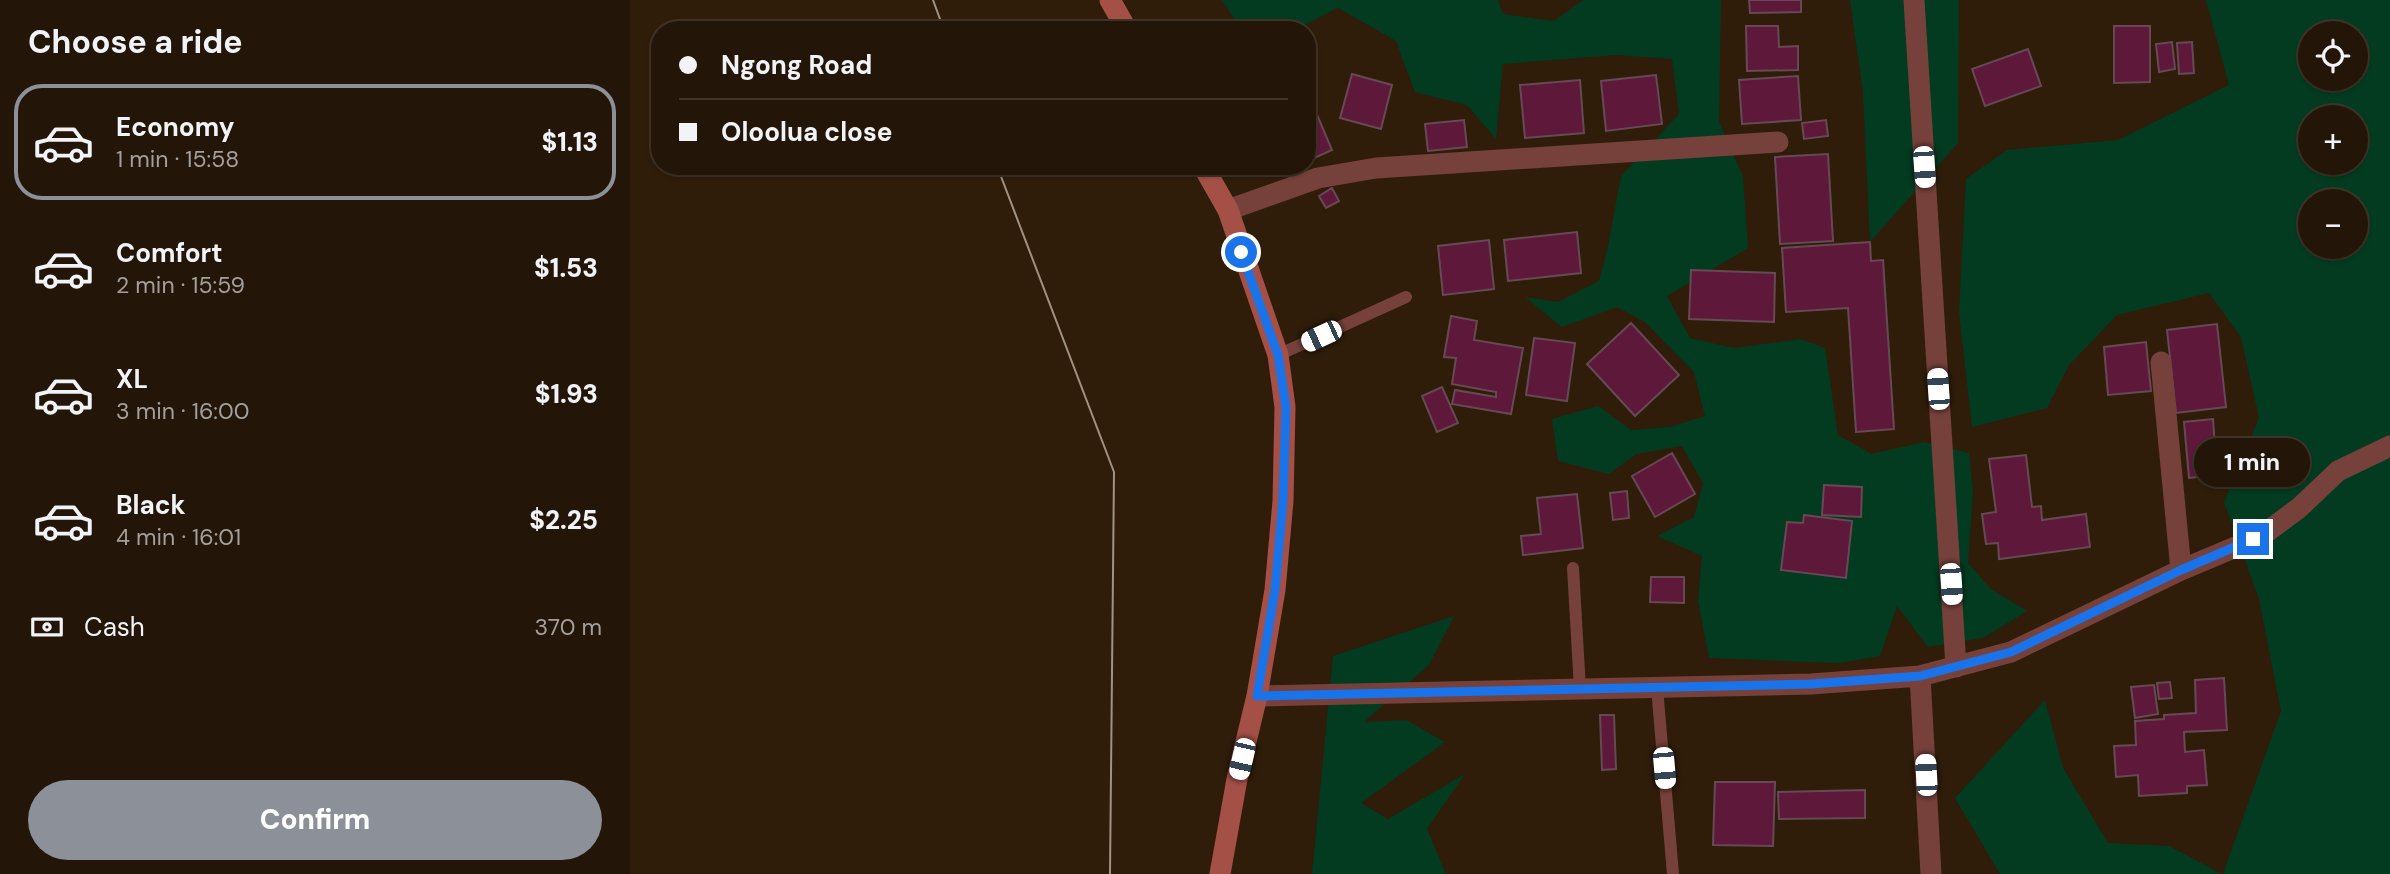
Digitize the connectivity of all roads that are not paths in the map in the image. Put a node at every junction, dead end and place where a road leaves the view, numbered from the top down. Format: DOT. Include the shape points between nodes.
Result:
graph roads {
  1 [pos="1110,0"];
  2 [pos="1914,0"];
  3 [pos="1122,21"];
  4 [pos="1778,142"];
  5 [pos="1208,175"];
  6 [pos="1228,210"];
  7 [pos="1406,297"];
  8 [pos="1278,355"];
  9 [pos="2161,362"];
  10 [pos="2390,446"];
  11 [pos="1573,568"];
  12 [pos="2181,570"];
  13 [pos="1956,667"];
  14 [pos="1920,676"];
  15 [pos="1657,688"];
  16 [pos="1580,689"];
  17 [pos="1257,696"];
  18 [pos="1220,874"];
  19 [pos="1673,874"];
  20 [pos="1931,874"];
  1 -- 3 [label="main road"];
  2 -- 13 [label="street"];
  4 -- 6 [label="street" via="1376,168 1318,178"];
  5 -- 6 [label="main road"];
  6 -- 8 [label="main road"];
  7 -- 8 [label="lane"];
  8 -- 17 [label="main road" via="1286,407 1283,501 1275,590"];
  9 -- 12 [label="street"];
  10 -- 12 [label="street" via="2338,471 2268,531"];
  11 -- 16 [label="lane"];
  12 -- 13 [label="street" via="2011,652"];
  13 -- 14 [label="street"];
  14 -- 15 [label="street"];
  14 -- 20 [label="street"];
  15 -- 16 [label="street"];
  15 -- 19 [label="lane"];
  16 -- 17 [label="street"];
  17 -- 18 [label="main road"];
}
